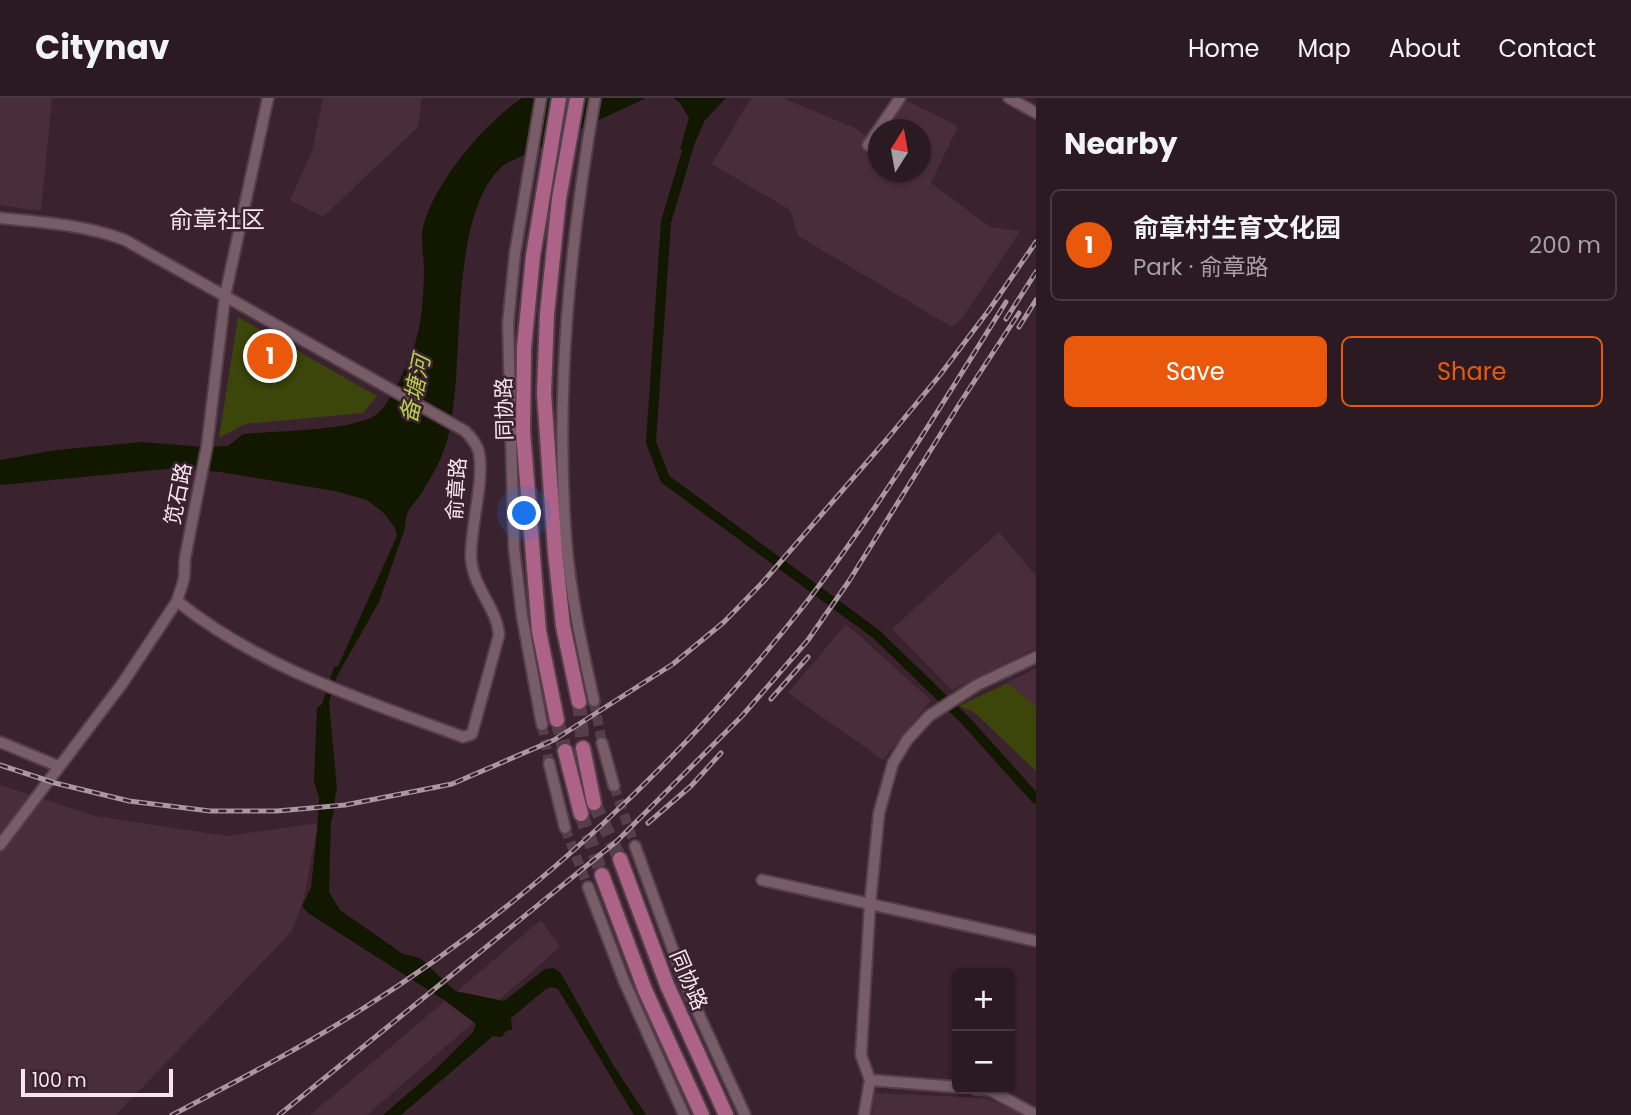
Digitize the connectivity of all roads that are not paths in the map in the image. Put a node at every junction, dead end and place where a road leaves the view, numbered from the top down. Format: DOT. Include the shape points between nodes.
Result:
graph roads {
  1 [pos="268,98"];
  2 [pos="541,98"];
  3 [pos="559,98"];
  4 [pos="577,98"];
  5 [pos="595,98"];
  6 [pos="900,98"];
  7 [pos="1009,98"];
  8 [pos="1036,113"];
  9 [pos="886,119"];
  10 [pos="0,218"];
  11 [pos="569,291"];
  12 [pos="225,296"];
  13 [pos="547,314"];
  14 [pos="177,601"];
  15 [pos="1036,657"];
  16 [pos="586,702"];
  17 [pos="557,720"];
  18 [pos="542,725"];
  19 [pos="0,742"];
  20 [pos="602,743"];
  21 [pos="583,748"];
  22 [pos="565,751"];
  23 [pos="549,763"];
  24 [pos="58,766"];
  25 [pos="614,786"];
  26 [pos="594,803"];
  27 [pos="581,814"];
  28 [pos="565,828"];
  29 [pos="0,845"];
  30 [pos="635,846"];
  31 [pos="620,859"];
  32 [pos="603,875"];
  33 [pos="762,880"];
  34 [pos="588,887"];
  35 [pos="870,904"];
  36 [pos="1036,942"];
  37 [pos="870,1080"];
  38 [pos="952,1087"];
  39 [pos="997,1094"];
  40 [pos="684,1115"];
  41 [pos="702,1115"];
  42 [pos="726,1115"];
  43 [pos="745,1115"];
  44 [pos="864,1115"];
  45 [pos="1036,1115"];
  1 -- 12 [label="street, 笕石路"];
  2 -- 18 [label="street" via="508,324 514,548"];
  3 -- 17 [label="main road, 同协路" via="533,256 523,431 539,631"];
  4 -- 13 [label="main road, 同协路" via="559,199"];
  5 -- 11 [label="street"];
  6 -- 9 [label="street"];
  7 -- 8 [label="street"];
  10 -- 12 [label="street, 俞章路" via="108,234"];
  11 -- 13 [label="street"];
  11 -- 16 [label="street" via="562,406 566,538"];
  12 -- 14 [label="street, 笕石路" via="207,446"];
  12 -- 14 [label="street, 俞章路" via="465,431 477,445 480,457 471,561 499,635 472,734 463,737 325,686 259,654"];
  13 -- 16 [label="main road, 同协路" via="544,393 555,552 563,626"];
  14 -- 24 [label="street, 笕石路" via="122,684"];
  15 -- 35 [label="street" via="970,690 933,714 906,740 893,763 879,813"];
  19 -- 24 [label="street"];
  20 -- 25 [label="street"];
  21 -- 26 [label="main road"];
  22 -- 27 [label="main road"];
  23 -- 28 [label="street"];
  24 -- 29 [label="street, 笕石路"];
  30 -- 43 [label="street" via="686,986"];
  31 -- 42 [label="main road, 同协路" via="667,985"];
  32 -- 41 [label="main road, 同协路" via="645,990"];
  33 -- 35 [label="street"];
  34 -- 40 [label="street"];
  35 -- 36 [label="street"];
  35 -- 37 [label="street" via="861,1055"];
  37 -- 38 [label="street"];
  37 -- 44 [label="street"];
  39 -- 45 [label="street"];
}
